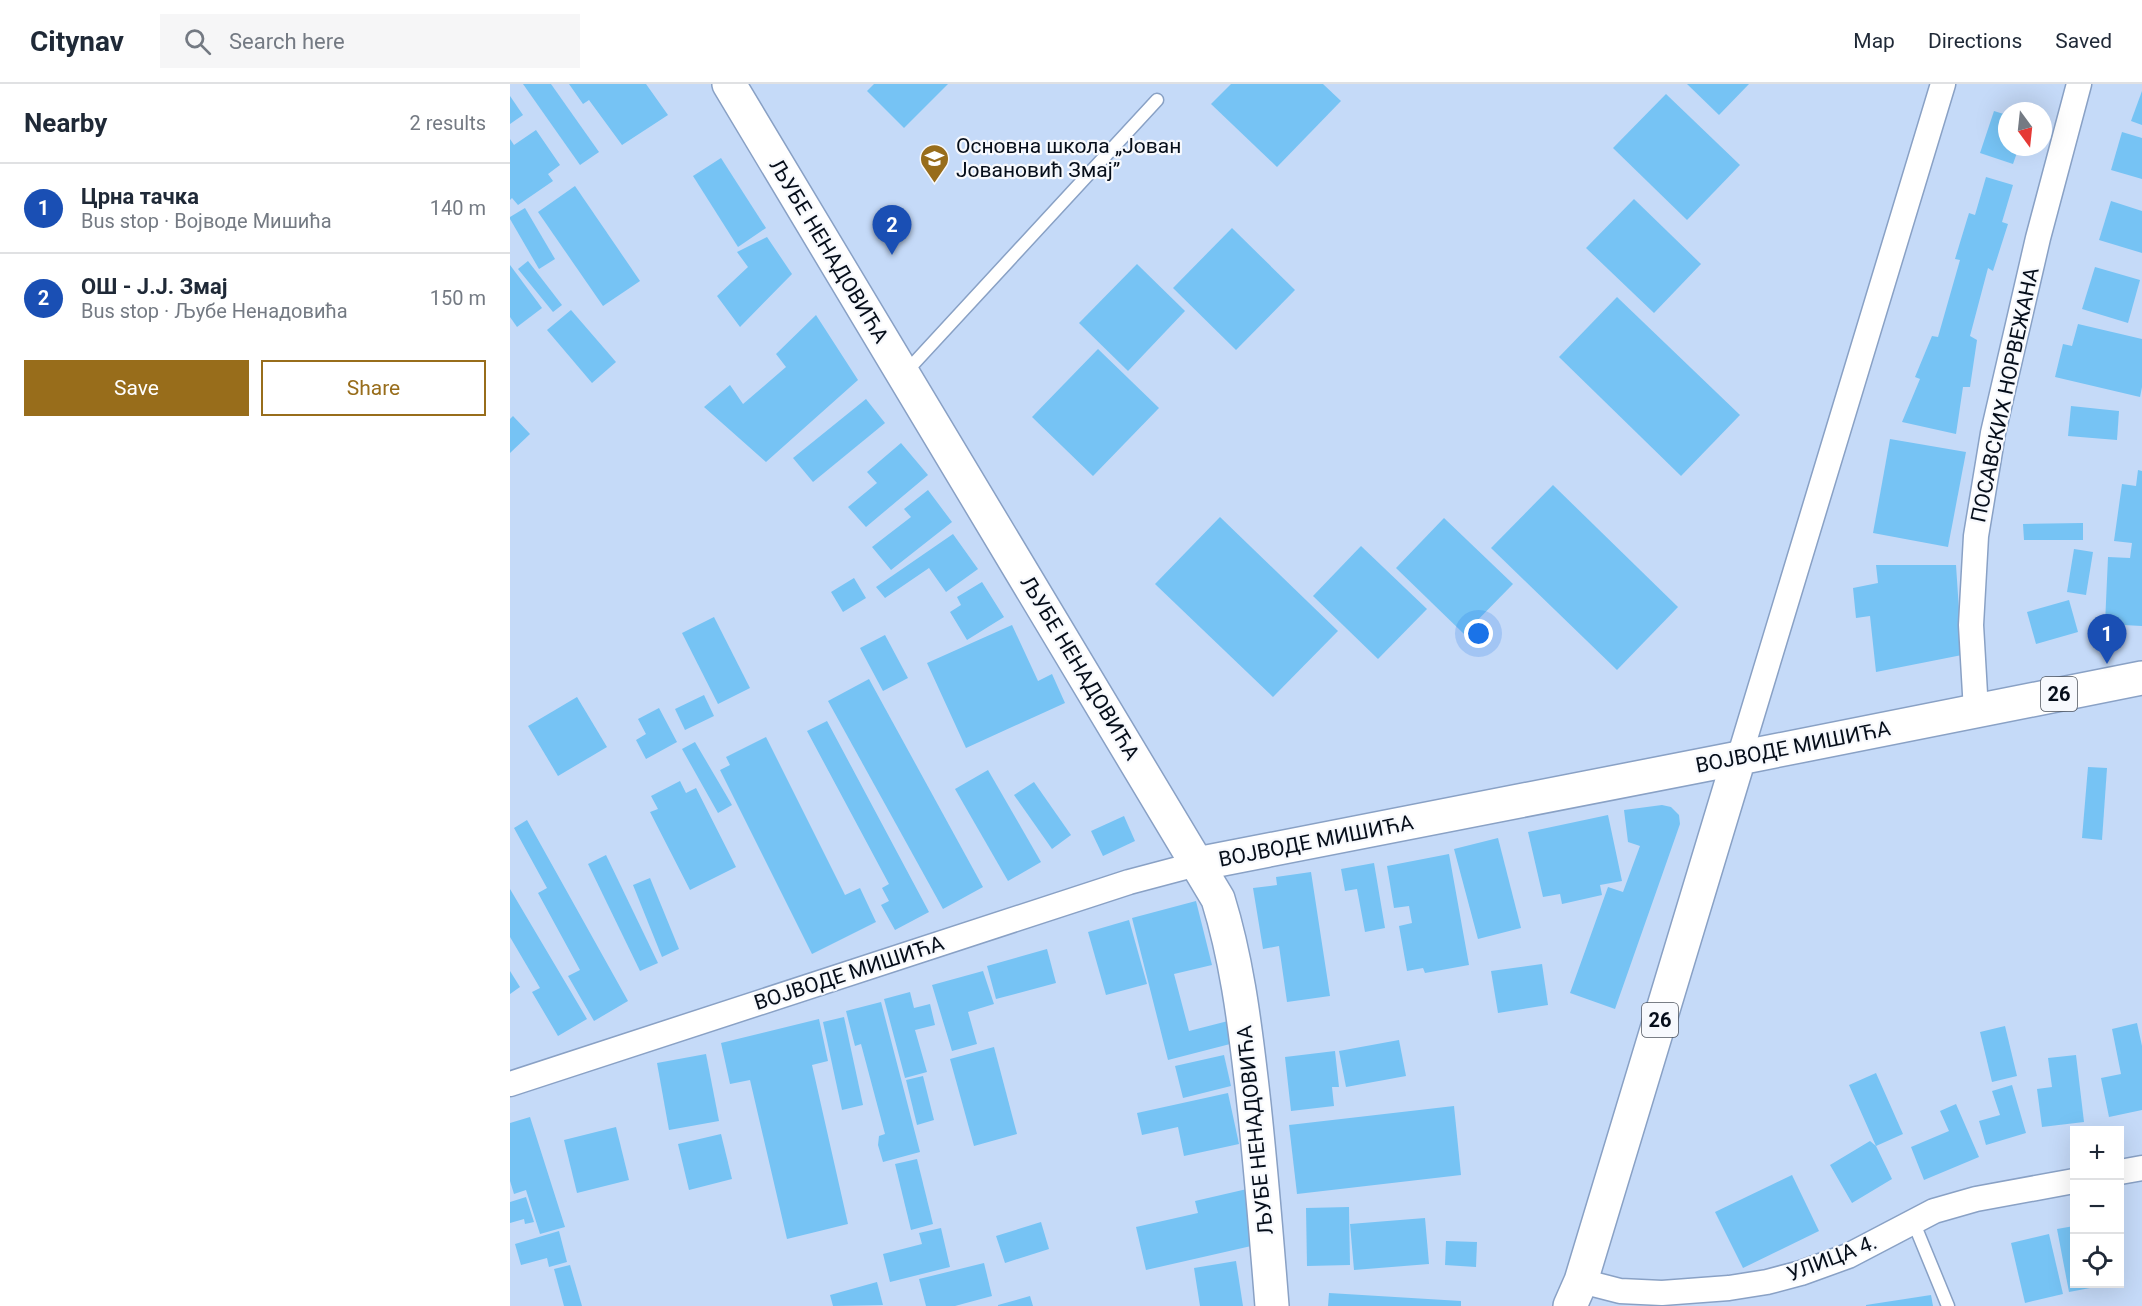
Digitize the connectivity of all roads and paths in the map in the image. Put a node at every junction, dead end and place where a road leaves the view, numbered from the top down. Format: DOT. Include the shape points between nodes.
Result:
graph roads {
  1 [pos="729,84"];
  2 [pos="1943,84"];
  3 [pos="2079,84"];
  4 [pos="1157,100"];
  5 [pos="903,375"];
  6 [pos="2142,678"];
  7 [pos="1976,711"];
  8 [pos="1739,758"];
  9 [pos="1197,864"];
  10 [pos="510,1084"];
  11 [pos="2142,1168"];
  12 [pos="2124,1171"];
  13 [pos="2070,1181"];
  14 [pos="1913,1221"];
  15 [pos="1576,1294"];
  16 [pos="1272,1306"];
  17 [pos="1948,1306"];
  1 -- 5 [label="street, ЉУБЕ НЕНАДОВИЋА"];
  2 -- 8 [label="street"];
  3 -- 7 [label="street, ПОСАВСКИХ НОРВЕЖАНА" via="1993,433 1976,536 1971,625"];
  4 -- 5 [label="lane"];
  5 -- 9 [label="street, ЉУБЕ НЕНАДОВИЋА"];
  6 -- 7 [label="street, ВОЈВОДЕ МИШИЋА / 26"];
  7 -- 8 [label="street, ВОЈВОДЕ МИШИЋА / 26"];
  8 -- 9 [label="street, ВОЈВОДЕ МИШИЋА"];
  8 -- 15 [label="street, 26"];
  9 -- 10 [label="street, ВОЈВОДЕ МИШИЋА" via="1068,901"];
  9 -- 16 [label="street, ЉУБЕ НЕНАДОВИЋА" via="1218,899 1246,1033"];
  11 -- 12 [label="street"];
  13 -- 14 [label="street, УЛИЦА 4." via="1976,1199"];
  14 -- 15 [label="street, УЛИЦА 4." via="1848,1256 1767,1282 1662,1293"];
  14 -- 17 [label="lane"];
}
